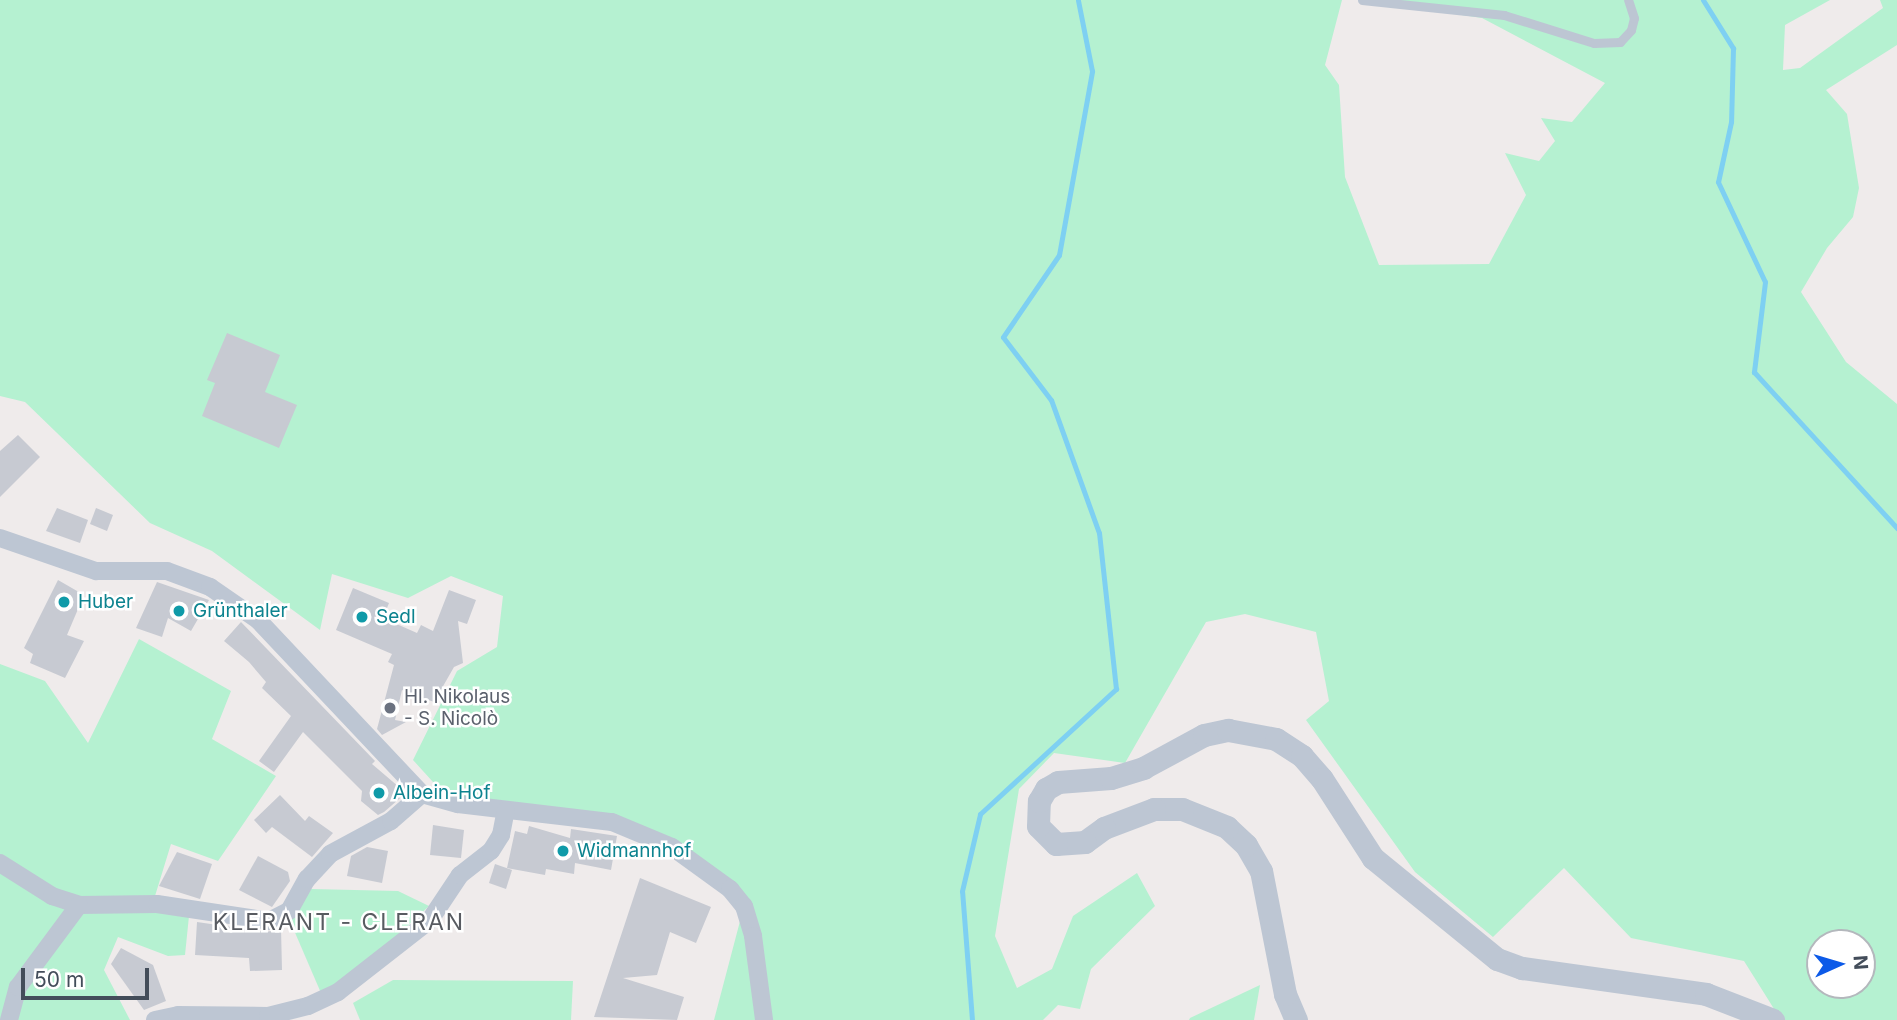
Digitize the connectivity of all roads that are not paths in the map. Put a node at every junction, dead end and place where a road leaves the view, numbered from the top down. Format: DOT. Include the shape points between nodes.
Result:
graph roads {
  1 [pos="1362,0"];
  2 [pos="1628,0"];
  3 [pos="0,538"];
  4 [pos="422,794"];
  5 [pos="506,810"];
  6 [pos="0,863"];
  7 [pos="79,905"];
  8 [pos="9,1020"];
  9 [pos="155,1020"];
  10 [pos="764,1020"];
  11 [pos="1296,1020"];
  12 [pos="1773,1020"];
  1 -- 2 [label="lane" via="1504,15 1594,43 1620,41 1631,30 1634,18"];
  3 -- 4 [label="street" via="96,571 167,571 210,587 258,620"];
  4 -- 5 [label="street"];
  4 -- 7 [label="street" via="391,821 330,853 279,919 250,920 156,904"];
  5 -- 9 [label="street" via="501,835 491,851 460,874 430,920 338,992 308,1006 268,1016 178,1015"];
  5 -- 10 [label="street" via="565,813 612,822 672,847 713,874 744,906 753,936"];
  6 -- 7 [label="street" via="52,896"];
  7 -- 8 [label="street" via="19,987"];
  11 -- 12 [label="street" via="1285,994 1261,870 1246,845 1227,827 1182,809 1154,809 1104,828 1085,842 1056,844 1038,826 1039,801 1046,789 1058,782 1111,778 1143,768 1204,735 1228,730 1276,739 1302,756 1322,779 1373,858 1497,959 1522,968 1706,995"];
}
